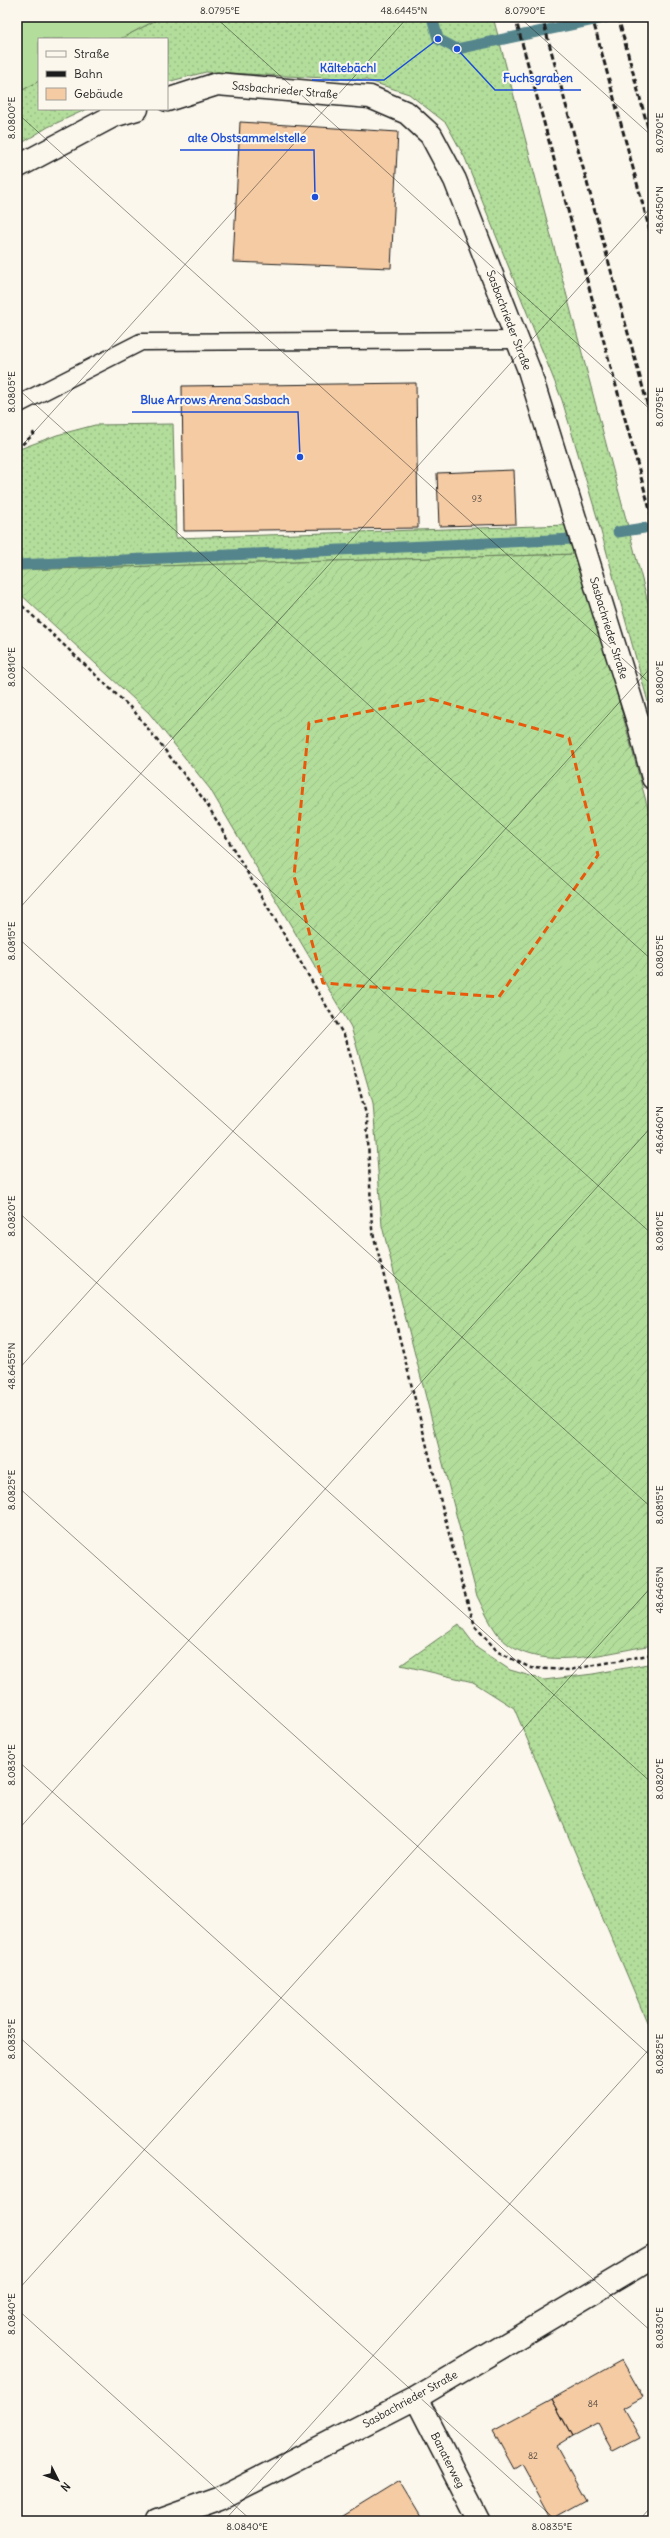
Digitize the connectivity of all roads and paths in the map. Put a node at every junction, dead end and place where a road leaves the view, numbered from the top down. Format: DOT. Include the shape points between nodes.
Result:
graph roads {
  1 [pos="168,100"];
  2 [pos="134,110"];
  3 [pos="17,167"];
  4 [pos="517,340"];
  5 [pos="17,405"];
  6 [pos="17,601"];
  7 [pos="653,778"];
  8 [pos="653,1654"];
  9 [pos="653,2257"];
  10 [pos="416,2398"];
  11 [pos="157,2521"];
  12 [pos="479,2521"];
  1 -- 4 [label="street, Sasbachrieder Straße" via="217,84 370,97 407,113 431,135 455,180"];
  2 -- 3 [label="street" via="113,116"];
  4 -- 5 [label="lane" via="141,342"];
  4 -- 7 [label="street, Sasbachrieder Straße" via="531,377 639,725"];
  6 -- 8 [label="path" via="134,711 204,800 346,1040 367,1118 372,1229 461,1581 475,1626 498,1652 531,1668 570,1670"];
  9 -- 10 [label="street, Sasbachrieder Straße"];
  10 -- 11 [label="street, Sasbachrieder Straße" via="221,2498"];
  10 -- 12 [label="street, Banaterweg"];
}
